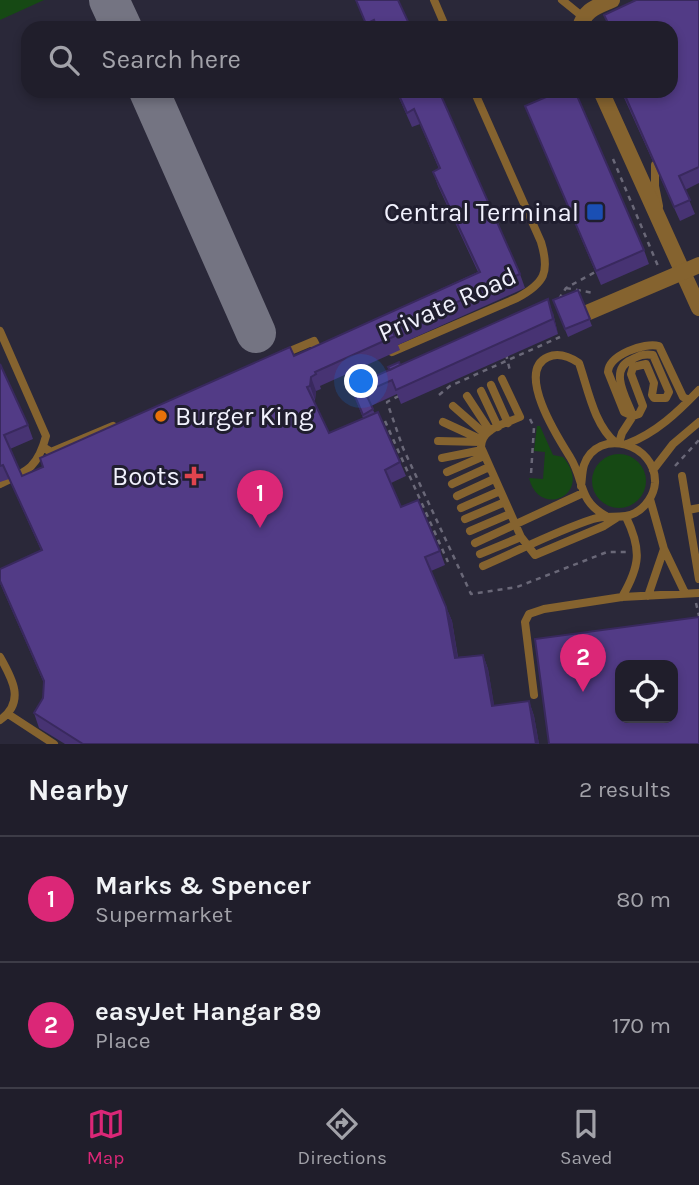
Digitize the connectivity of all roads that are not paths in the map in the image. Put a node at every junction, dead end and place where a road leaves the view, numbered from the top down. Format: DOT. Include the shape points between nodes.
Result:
graph roads {
  1 [pos="434,0"];
  2 [pos="562,0"];
  3 [pos="612,0"];
  4 [pos="443,21"];
  5 [pos="580,21"];
  6 [pos="582,21"];
  7 [pos="477,98"];
  8 [pos="604,98"];
  9 [pos="655,165"];
  10 [pos="662,223"];
  11 [pos="699,265"];
  12 [pos="699,308"];
  13 [pos="575,318"];
  14 [pos="0,331"];
  15 [pos="382,356"];
  16 [pos="277,357"];
  17 [pos="326,365"];
  18 [pos="502,379"];
  19 [pos="491,385"];
  20 [pos="699,390"];
  21 [pos="481,391"];
  22 [pos="467,396"];
  23 [pos="689,400"];
  24 [pos="453,406"];
  25 [pos="633,416"];
  26 [pos="127,420"];
  27 [pos="443,422"];
  28 [pos="508,422"];
  29 [pos="699,422"];
  30 [pos="438,440"];
  31 [pos="486,440"];
  32 [pos="621,443"];
  33 [pos="43,447"];
  34 [pos="442,458"];
  35 [pos="489,467"];
  36 [pos="653,470"];
  37 [pos="447,472"];
  38 [pos="682,476"];
  39 [pos="494,479"];
  40 [pos="0,484"];
  41 [pos="452,484"];
  42 [pos="582,489"];
  43 [pos="500,491"];
  44 [pos="457,496"];
  45 [pos="650,499"];
  46 [pos="505,502"];
  47 [pos="461,508"];
  48 [pos="699,508"];
  49 [pos="688,510"];
  50 [pos="510,514"];
  51 [pos="606,516"];
  52 [pos="622,517"];
  53 [pos="465,519"];
  54 [pos="515,526"];
  55 [pos="470,531"];
  56 [pos="520,537"];
  57 [pos="475,543"];
  58 [pos="528,547"];
  59 [pos="664,549"];
  60 [pos="480,554"];
  61 [pos="484,566"];
  62 [pos="699,579"];
  63 [pos="685,593"];
  64 [pos="699,593"];
  65 [pos="648,596"];
  66 [pos="622,597"];
  67 [pos="0,657"];
  68 [pos="534,695"];
  69 [pos="4,717"];
  70 [pos="54,744"];
  1 -- 4 [label="lane"];
  2 -- 5 [label="lane"];
  3 -- 6 [label="street" via="588,11"];
  7 -- 15 [label="lane, Private Road" via="541,242 542,280 517,298"];
  8 -- 10 [label="street"];
  9 -- 10 [label="lane"];
  10 -- 12 [label="street"];
  11 -- 13 [label="street, bridge"];
  14 -- 33 [label="lane" via="46,436"];
  16 -- 17 [label="lane" via="314,341"];
  18 -- 28 [label="lane" via="520,418"];
  19 -- 28 [label="lane"];
  20 -- 23 [label="lane"];
  21 -- 31 [label="lane"];
  22 -- 31 [label="lane"];
  23 -- 25 [label="lane" via="682,397 659,346 646,345 613,359 608,366 621,408"];
  23 -- 32 [label="lane" via="646,437"];
  24 -- 31 [label="lane"];
  25 -- 25 [label="lane" via="618,376 620,369 641,355 653,355 668,396 654,398 646,364 633,367 631,374 643,406"];
  25 -- 32 [label="lane"];
  26 -- 33 [label="lane" via="51,452"];
  27 -- 31 [label="lane"];
  28 -- 31 [label="lane"];
  29 -- 36 [label="lane" via="673,444"];
  30 -- 31 [label="lane"];
  31 -- 34 [label="lane"];
  31 -- 35 [label="lane"];
  31 -- 37 [label="lane"];
  32 -- 36 [label="lane" via="639,450"];
  32 -- 42 [label="lane" via="592,454 584,464"];
  32 -- 42 [label="lane" via="601,426 579,363 561,355 542,360 534,375 535,387"];
  33 -- 40 [label="lane" via="32,467"];
  35 -- 39 [label="lane"];
  35 -- 41 [label="lane"];
  36 -- 45 [label="lane"];
  38 -- 49 [label="lane"];
  39 -- 43 [label="lane"];
  39 -- 44 [label="lane"];
  42 -- 51 [label="lane" via="589,504"];
  42 -- 54 [label="lane"];
  43 -- 46 [label="lane"];
  43 -- 47 [label="lane"];
  45 -- 52 [label="lane" via="635,513"];
  45 -- 59 [label="lane"];
  46 -- 50 [label="lane"];
  46 -- 53 [label="lane"];
  48 -- 49 [label="lane"];
  49 -- 62 [label="lane"];
  50 -- 54 [label="lane"];
  50 -- 55 [label="lane"];
  51 -- 52 [label="lane"];
  51 -- 58 [label="lane"];
  52 -- 58 [label="lane" via="535,555"];
  52 -- 66 [label="lane" via="634,533 639,557"];
  54 -- 56 [label="lane"];
  54 -- 57 [label="lane"];
  56 -- 58 [label="lane"];
  56 -- 60 [label="lane"];
  58 -- 61 [label="lane"];
  59 -- 63 [label="lane"];
  59 -- 65 [label="lane"];
  63 -- 64 [label="lane"];
  63 -- 65 [label="lane"];
  65 -- 66 [label="lane"];
  66 -- 68 [label="lane" via="529,614 525,622"];
  67 -- 69 [label="lane" via="14,681 15,698"];
  69 -- 70 [label="lane"];
}
